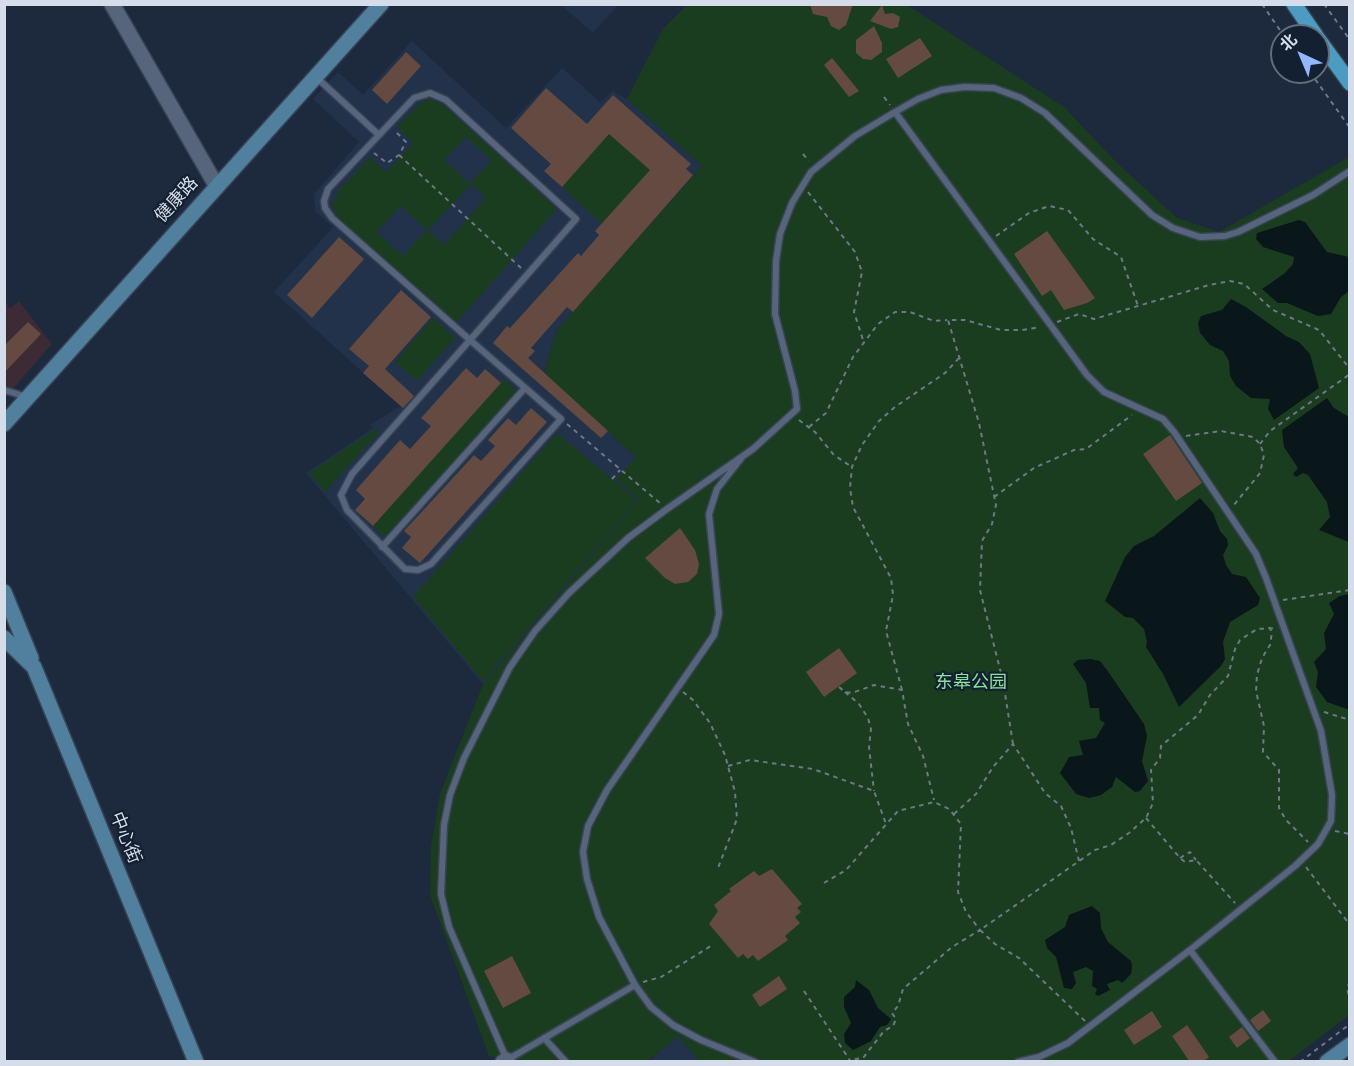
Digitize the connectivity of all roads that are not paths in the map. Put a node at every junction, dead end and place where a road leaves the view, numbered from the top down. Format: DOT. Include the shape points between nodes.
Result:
graph roads {
  1 [pos="112,4"];
  2 [pos="381,4"];
  3 [pos="1294,4"];
  4 [pos="1308,24"];
  5 [pos="1330,55"];
  6 [pos="316,76"];
  7 [pos="1350,83"];
  8 [pos="896,112"];
  9 [pos="381,132"];
  10 [pos="1350,171"];
  11 [pos="216,185"];
  12 [pos="470,340"];
  13 [pos="525,388"];
  14 [pos="4,390"];
  15 [pos="27,397"];
  16 [pos="4,424"];
  17 [pos="742,456"];
  18 [pos="382,547"];
  19 [pos="4,592"];
  20 [pos="4,638"];
  21 [pos="4,652"];
  22 [pos="34,667"];
  23 [pos="1190,950"];
  24 [pos="635,985"];
  25 [pos="544,1038"];
  26 [pos="1350,1045"];
  27 [pos="505,1061"];
  28 [pos="196,1062"];
  29 [pos="566,1062"];
  30 [pos="756,1062"];
  31 [pos="1018,1062"];
  32 [pos="1275,1062"];
  33 [pos="1327,1062"];
  1 -- 11 [label="street"];
  2 -- 6 [label="main road, 健康路"];
  3 -- 4 [label="main road"];
  5 -- 7 [label="main road"];
  6 -- 9 [label="lane"];
  6 -- 11 [label="main road, 健康路"];
  8 -- 10 [label="lane" via="933,93 964,87 994,88 1021,98 1045,113 1152,215 1173,228 1200,237 1238,232 1313,195"];
  8 -- 17 [label="lane" via="811,172 792,203 780,234 775,314 797,409"];
  8 -- 23 [label="lane" via="1087,375 1104,392 1163,419 1179,439 1256,554 1321,731 1332,808 1327,830 1302,860"];
  9 -- 12 [label="lane" via="328,189 324,201 328,213"];
  9 -- 12 [label="lane" via="414,98 430,93 439,97 576,219"];
  11 -- 15 [label="main road, 健康路"];
  12 -- 13 [label="lane"];
  12 -- 18 [label="lane" via="343,488 344,505"];
  13 -- 18 [label="lane"];
  13 -- 18 [label="lane" via="560,418 425,568 405,569"];
  14 -- 15 [label="lane"];
  15 -- 16 [label="main road, 健康路"];
  17 -- 24 [label="lane" via="717,489 710,514 719,614 714,635 607,790 588,826 584,852 587,879 599,917"];
  17 -- 27 [label="lane" via="667,509 597,566 535,632 487,710 450,795 444,825 441,894 449,927"];
  19 -- 22 [label="main road"];
  20 -- 22 [label="main road, 中心街"];
  21 -- 22 [label="main road"];
  22 -- 28 [label="main road, 中心街"];
  23 -- 31 [label="lane" via="1053,1052"];
  23 -- 32 [label="lane"];
  24 -- 25 [label="lane"];
  24 -- 30 [label="lane" via="651,1007 673,1025"];
  25 -- 27 [label="lane"];
  25 -- 29 [label="lane"];
  26 -- 33 [label="main road"];
}
